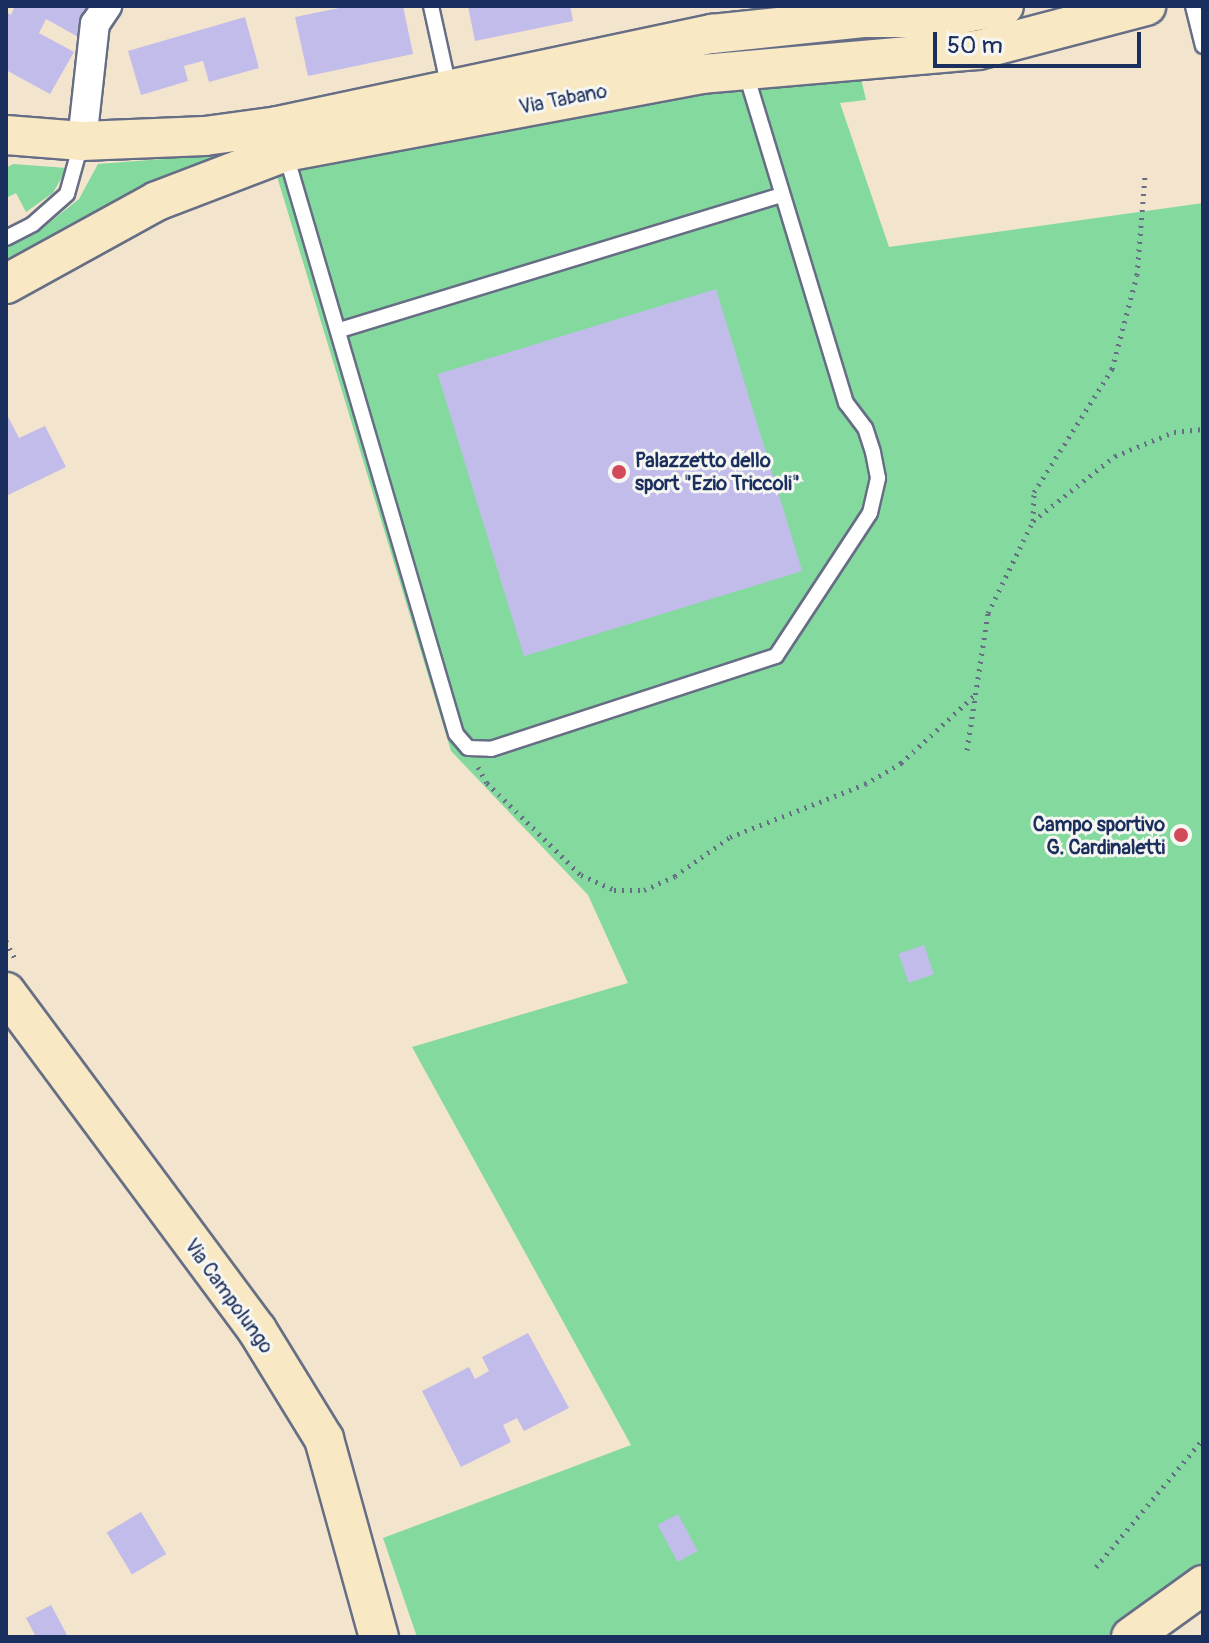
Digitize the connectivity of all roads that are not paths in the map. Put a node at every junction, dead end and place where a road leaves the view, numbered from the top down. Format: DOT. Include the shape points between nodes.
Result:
graph roads {
  1 [pos="107,6"];
  2 [pos="431,6"];
  3 [pos="1004,6"];
  4 [pos="1146,6"];
  5 [pos="1193,6"];
  6 [pos="1203,46"];
  7 [pos="745,71"];
  8 [pos="449,89"];
  9 [pos="9,138"];
  10 [pos="281,139"];
  11 [pos="82,141"];
  12 [pos="781,195"];
  13 [pos="6,238"];
  14 [pos="6,284"];
  15 [pos="340,330"];
  16 [pos="6,992"];
  17 [pos="1203,1585"];
  18 [pos="379,1637"];
  19 [pos="1131,1637"];
  1 -- 11 [label="street" via="95,24"];
  2 -- 8 [label="lane"];
  3 -- 8 [label="street, Via Tabano" via="938,18 865,18 712,34"];
  4 -- 7 [label="street, Via Tabano" via="978,50"];
  5 -- 6 [label="lane"];
  7 -- 10 [label="street, Via Tabano"];
  7 -- 12 [label="lane"];
  8 -- 10 [label="street, Via Tabano"];
  9 -- 11 [label="street, Via Tabano"];
  10 -- 11 [label="street, Via Tabano"];
  10 -- 14 [label="street, Via Tabano"];
  10 -- 15 [label="lane"];
  11 -- 13 [label="lane" via="67,194 33,224"];
  12 -- 15 [label="lane"];
  12 -- 15 [label="lane" via="846,403 865,428 873,452 878,478 870,513 776,656 491,749 468,748 456,734 342,355"];
  16 -- 18 [label="street, Via Campolungo" via="257,1330 324,1439"];
  17 -- 19 [label="street"];
}
